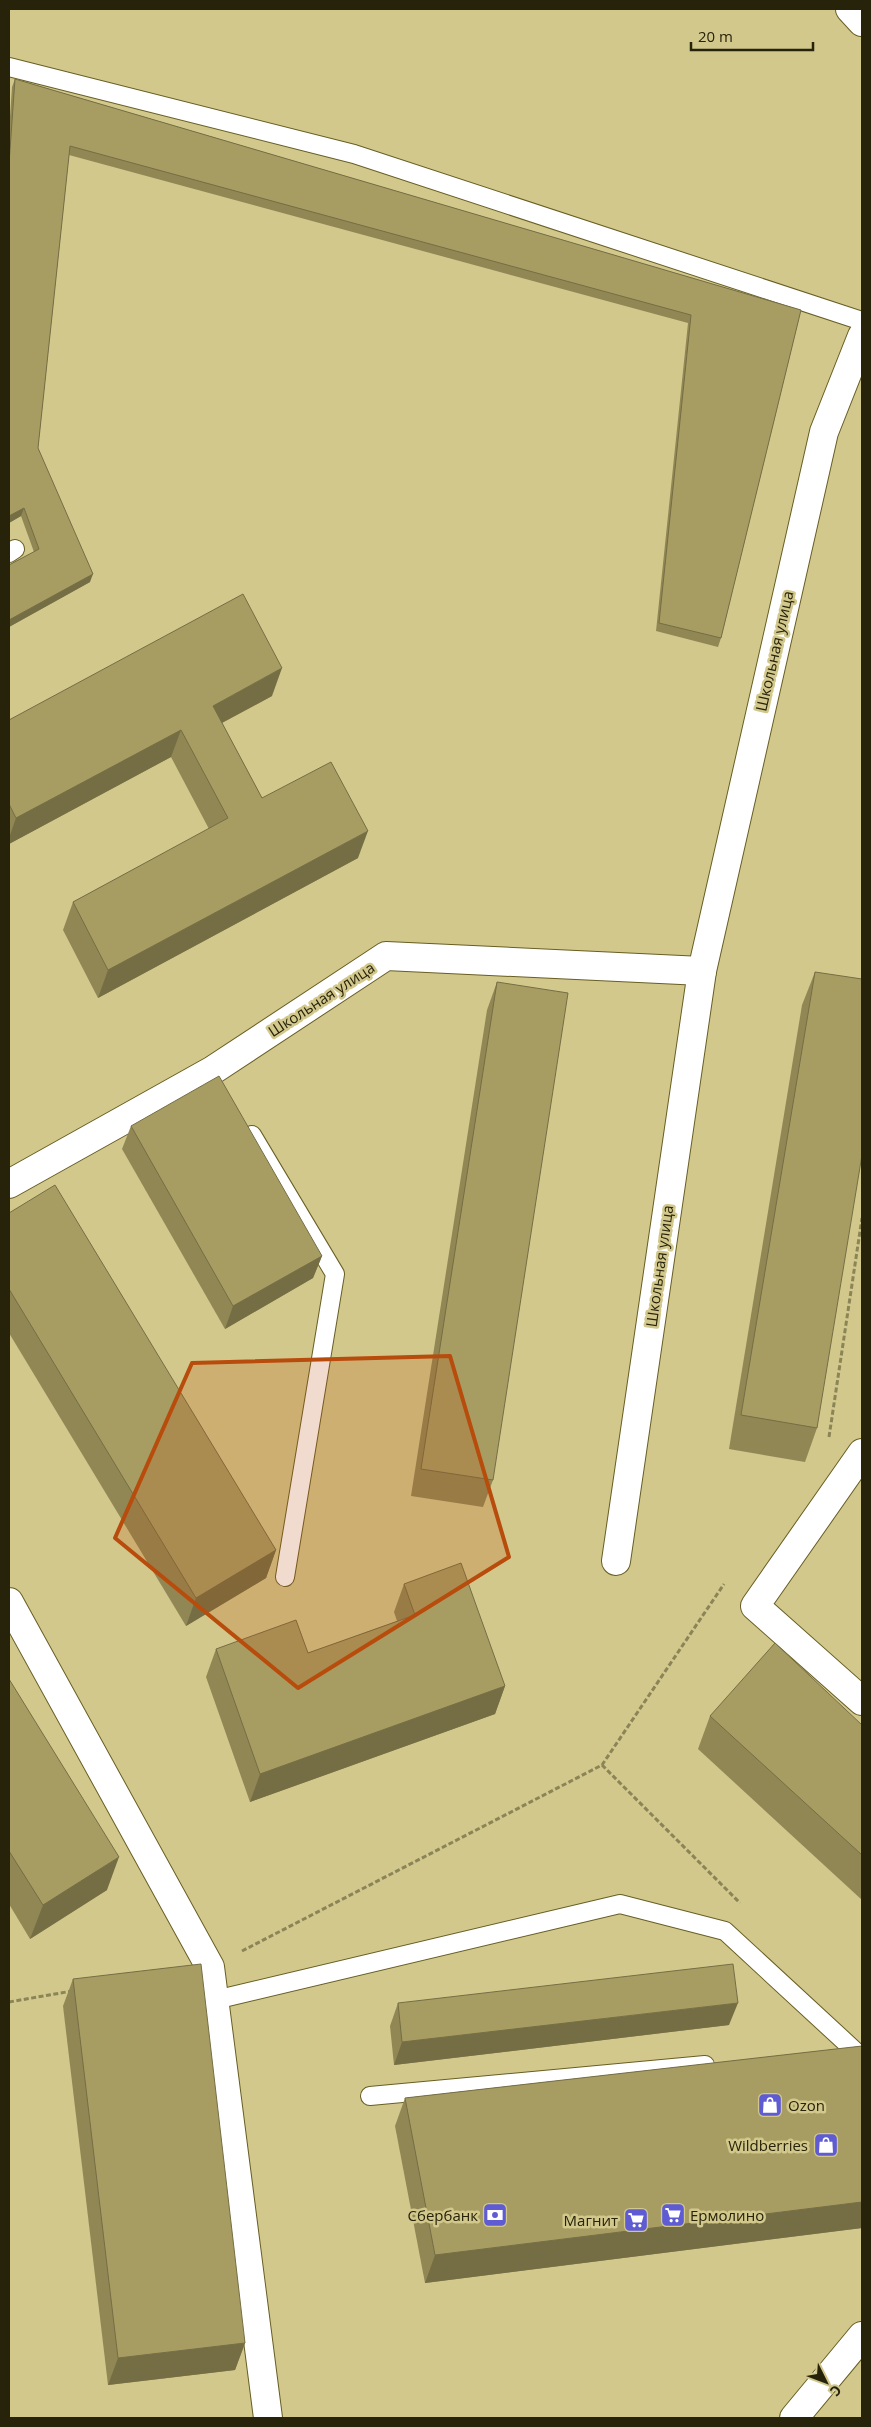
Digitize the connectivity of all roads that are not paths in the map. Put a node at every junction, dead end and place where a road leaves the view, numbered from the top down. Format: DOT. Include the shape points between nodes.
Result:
graph roads {
  1 [pos="850,9"];
  2 [pos="862,22"];
  3 [pos="9,67"];
  4 [pos="862,321"];
  5 [pos="862,336"];
  6 [pos="702,971"];
  7 [pos="244,1121"];
  8 [pos="9,1184"];
  9 [pos="862,1452"];
  10 [pos="616,1561"];
  11 [pos="285,1577"];
  12 [pos="9,1602"];
  13 [pos="862,1701"];
  14 [pos="215,2000"];
  15 [pos="851,2056"];
  16 [pos="726,2063"];
  17 [pos="370,2096"];
  18 [pos="862,2336"];
  19 [pos="268,2418"];
  20 [pos="794,2418"];
  1 -- 2 [label="street"];
  3 -- 4 [label="lane" via="354,154"];
  5 -- 6 [label="street, Школьная улица" via="824,432"];
  6 -- 8 [label="street, Школьная улица" via="386,956 218,1078"];
  6 -- 10 [label="street, Школьная улица"];
  7 -- 11 [label="lane" via="335,1274"];
  9 -- 13 [label="street" via="755,1606"];
  12 -- 14 [label="street" via="210,1967"];
  14 -- 15 [label="lane" via="620,1904 725,1931"];
  14 -- 19 [label="street"];
  16 -- 17 [label="lane"];
  18 -- 20 [label="street"];
}
